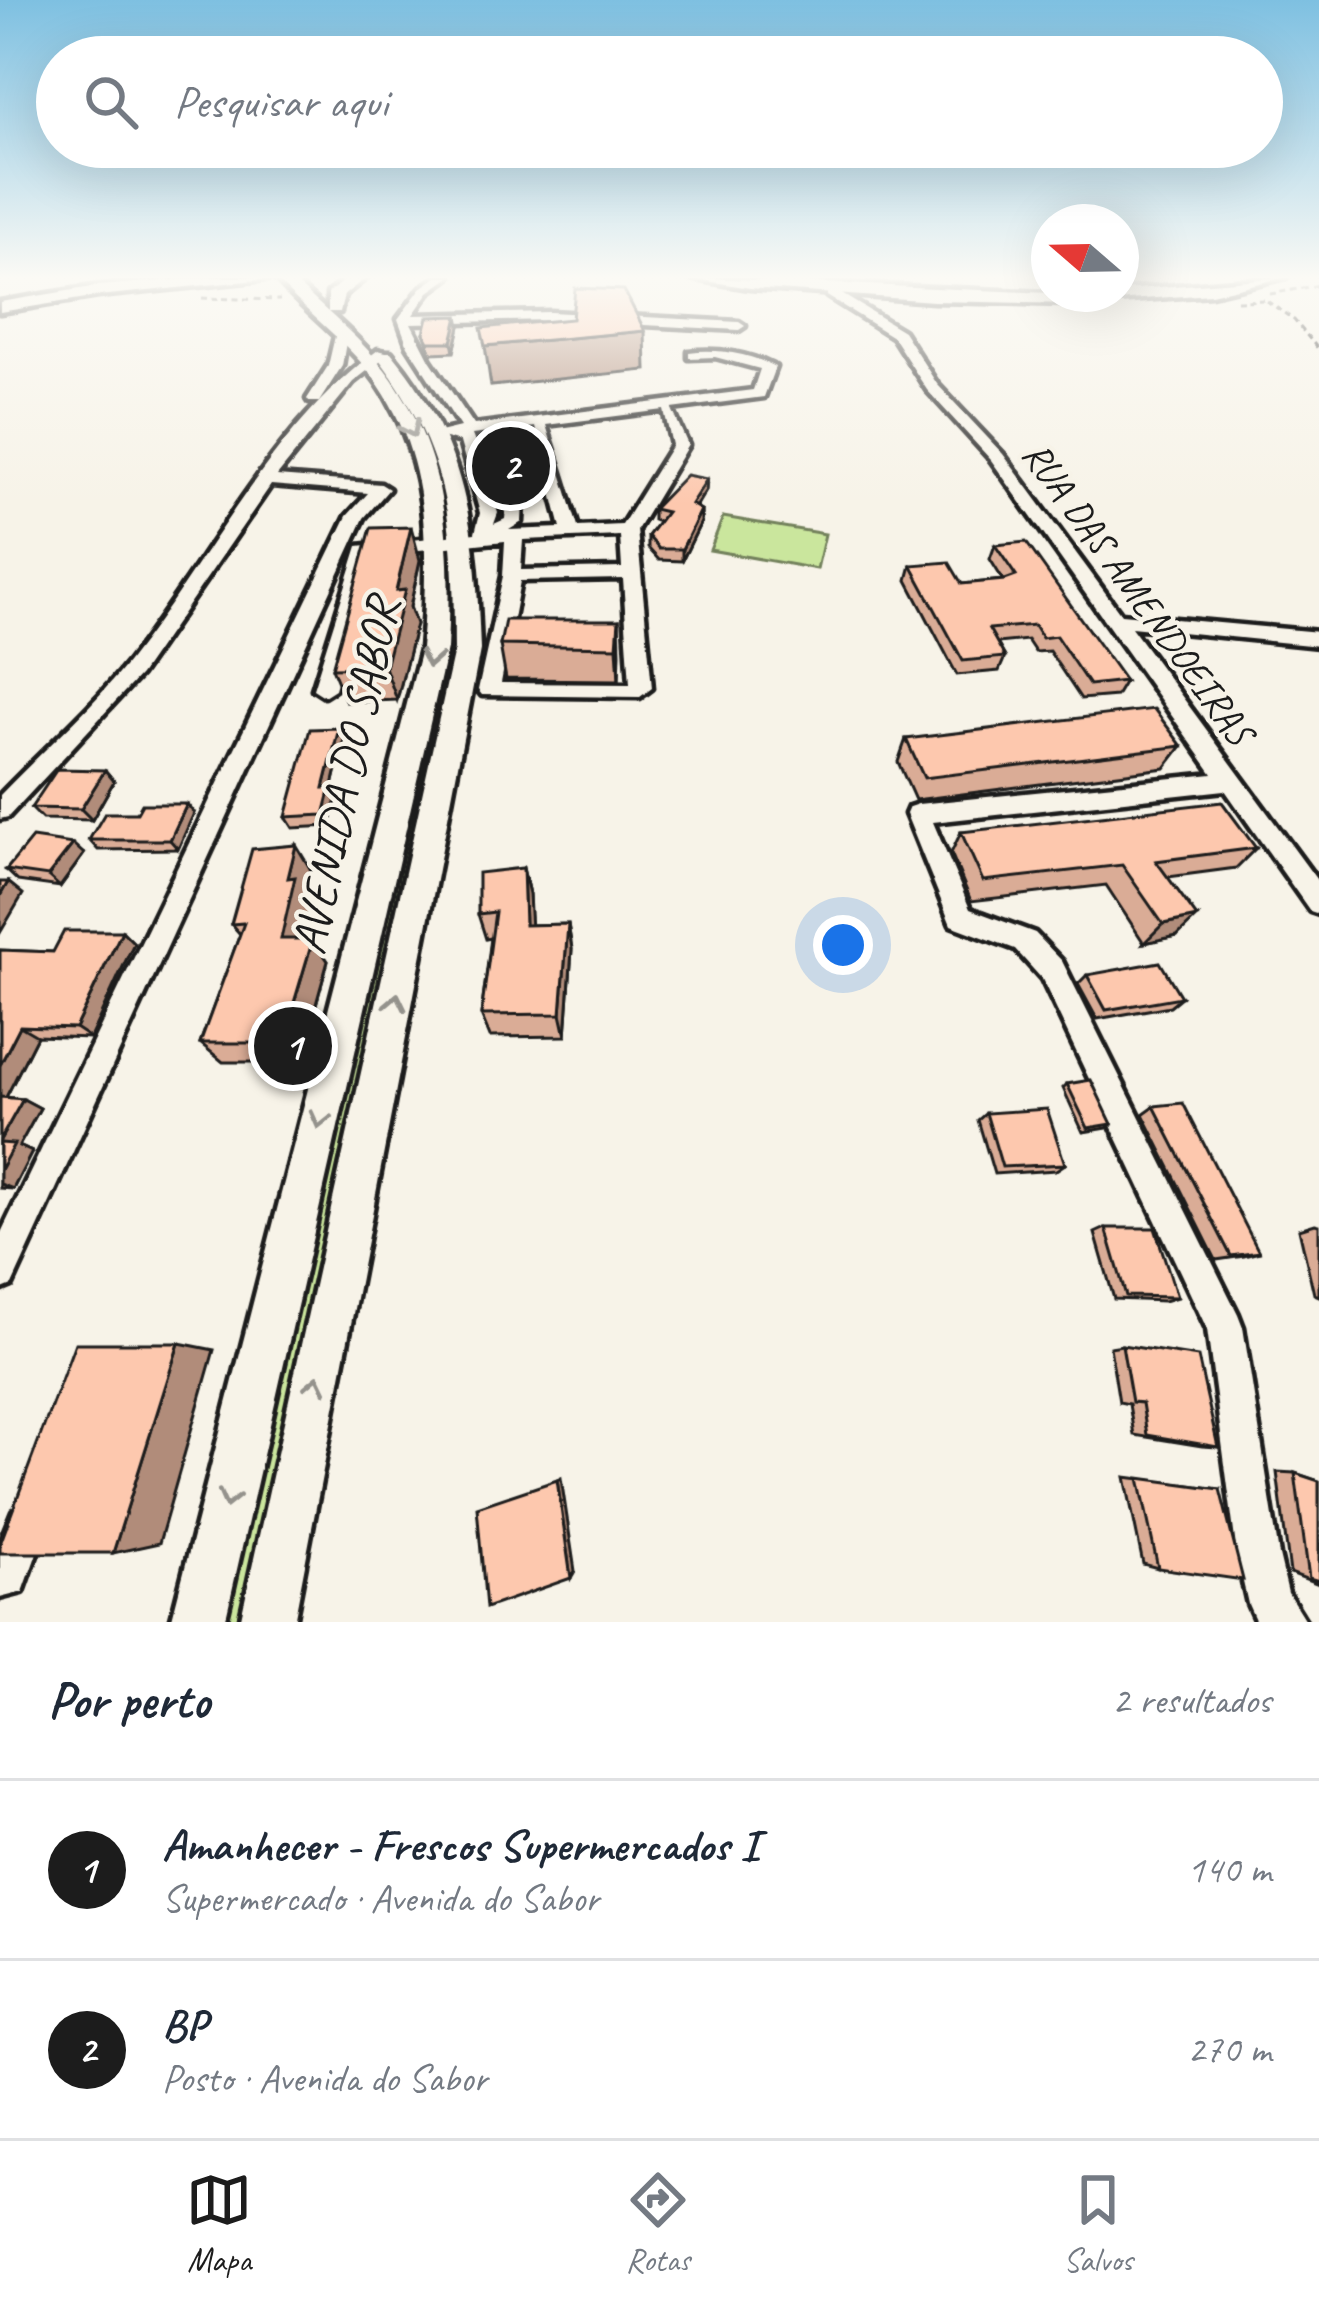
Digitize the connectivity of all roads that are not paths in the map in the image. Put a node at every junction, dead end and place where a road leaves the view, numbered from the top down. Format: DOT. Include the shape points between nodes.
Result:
graph roads {
  1 [pos="338,353"];
  2 [pos="368,353"];
  3 [pos="373,353"];
  4 [pos="418,353"];
  5 [pos="910,353"];
  6 [pos="694,355"];
  7 [pos="378,359"];
  8 [pos="335,366"];
  9 [pos="404,389"];
  10 [pos="669,413"];
  11 [pos="311,424"];
  12 [pos="541,428"];
  13 [pos="440,434"];
  14 [pos="468,434"];
  15 [pos="288,449"];
  16 [pos="264,480"];
  17 [pos="628,530"];
  18 [pos="571,532"];
  19 [pos="514,535"];
  20 [pos="463,540"];
  21 [pos="632,573"];
  22 [pos="512,576"];
  23 [pos="1111,620"];
  24 [pos="1319,639"];
  25 [pos="324,689"];
  26 [pos="1228,781"];
  27 [pos="0,810"];
  28 [pos="1319,903"];
  29 [pos="0,1273"];
  30 [pos="39,1494"];
  31 [pos="3,1584"];
  32 [pos="198,1622"];
  33 [pos="267,1622"];
  34 [pos="1283,1622"];
  1 -- 8 [label="street"];
  2 -- 7 [label="main road, AVENIDA DO SABOR"];
  3 -- 7 [label="main road, AVENIDA DO SABOR"];
  4 -- 14 [label="street" via="447,388"];
  5 -- 23 [label="street, RUA DAS AMENDOEIRAS" via="997,457"];
  6 -- 14 [label="street" via="767,367 759,394"];
  7 -- 8 [label="street"];
  7 -- 9 [label="main road, AVENIDA DO SABOR"];
  7 -- 11 [label="street" via="348,379"];
  8 -- 15 [label="street"];
  9 -- 11 [label="street" via="347,392"];
  9 -- 13 [label="main road, AVENIDA DO SABOR"];
  9 -- 20 [label="main road, AVENIDA DO SABOR, one-way"];
  10 -- 17 [label="street" via="680,446"];
  11 -- 15 [label="street"];
  12 -- 18 [label="street"];
  13 -- 14 [label="street"];
  13 -- 20 [label="main road, AVENIDA DO SABOR"];
  14 -- 20 [label="street" via="489,513"];
  14 -- 20 [label="street" via="485,443 490,468 516,482 513,522"];
  15 -- 16 [label="street"];
  16 -- 27 [label="street" via="133,670"];
  16 -- 29 [label="street" via="381,489 356,516"];
  17 -- 18 [label="street"];
  17 -- 21 [label="street"];
  18 -- 19 [label="street"];
  19 -- 20 [label="street"];
  19 -- 22 [label="street"];
  20 -- 25 [label="street" via="364,550"];
  20 -- 32 [label="main road, AVENIDA DO SABOR, one-way"];
  33 -- 20 [label="main road, AVENIDA DO SABOR, one-way" via="467,650"];
  21 -- 22 [label="street"];
  21 -- 22 [label="street" via="625,631 641,688 633,692 489,691 514,634"];
  23 -- 24 [label="street"];
  23 -- 26 [label="street, RUA DAS AMENDOEIRAS"];
  26 -- 28 [label="street, RUA DAS AMENDOEIRAS"];
  26 -- 34 [label="street" via="918,814 960,917 1024,941 1052,970 1225,1327 1258,1555 1269,1604"];
  30 -- 31 [label="street"];
}
